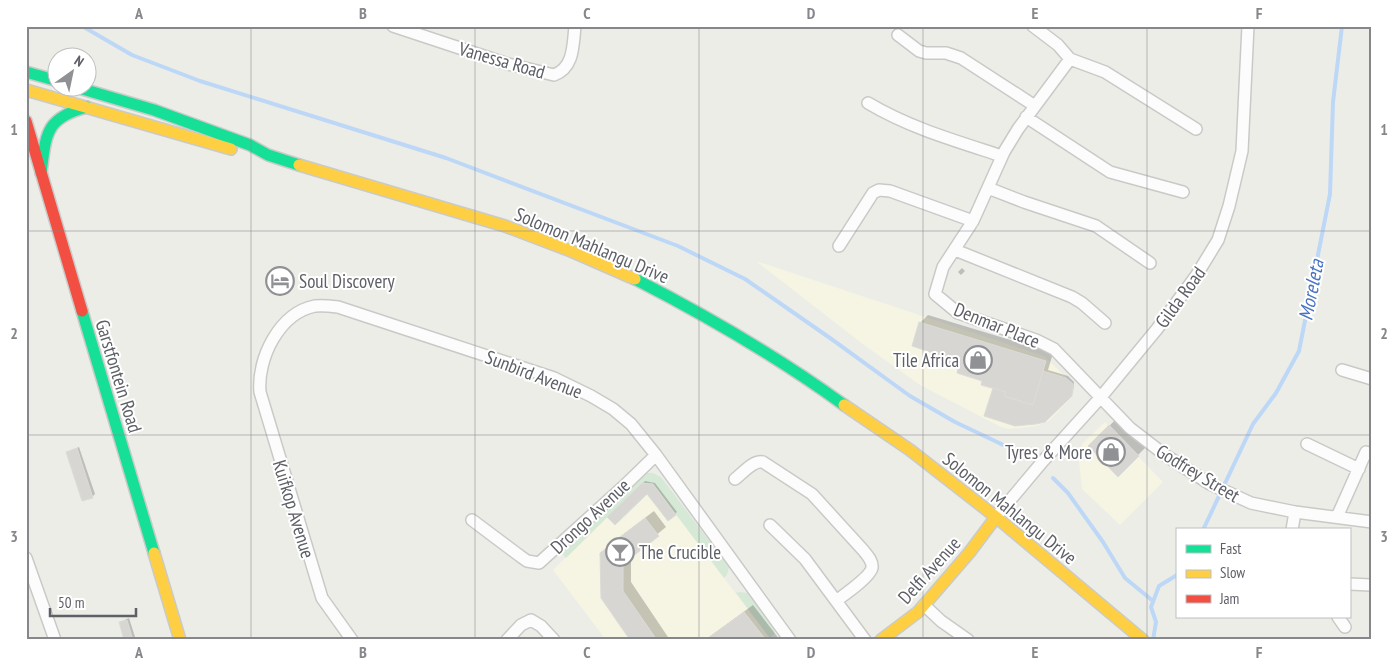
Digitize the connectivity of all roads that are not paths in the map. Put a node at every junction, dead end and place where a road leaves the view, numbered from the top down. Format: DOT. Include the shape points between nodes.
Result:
graph roads {
  1 [pos="393,26"];
  2 [pos="575,26"];
  3 [pos="1033,26"];
  4 [pos="1248,26"];
  5 [pos="898,35"];
  6 [pos="1070,59"];
  7 [pos="26,72"];
  8 [pos="48,78"];
  9 [pos="26,90"];
  10 [pos="98,94"];
  11 [pos="868,103"];
  12 [pos="1035,106"];
  13 [pos="88,107"];
  14 [pos="1026,117"];
  15 [pos="26,121"];
  16 [pos="1196,130"];
  17 [pos="268,155"];
  18 [pos="1002,156"];
  19 [pos="41,173"];
  20 [pos="988,188"];
  21 [pos="1183,192"];
  22 [pos="972,221"];
  23 [pos="839,246"];
  24 [pos="955,250"];
  25 [pos="1150,263"];
  26 [pos="1105,323"];
  27 [pos="260,370"];
  28 [pos="1342,370"];
  29 [pos="1372,379"];
  30 [pos="1101,397"];
  31 [pos="1307,444"];
  32 [pos="1366,452"];
  33 [pos="656,455"];
  34 [pos="1359,469"];
  35 [pos="735,479"];
  36 [pos="1294,512"];
  37 [pos="1337,517"];
  38 [pos="472,520"];
  39 [pos="993,521"];
  40 [pos="1372,522"];
  41 [pos="770,525"];
  42 [pos="1292,528"];
  43 [pos="26,558"];
  44 [pos="1039,568"];
  45 [pos="1350,584"];
  46 [pos="1371,585"];
  47 [pos="1061,586"];
  48 [pos="836,601"];
  49 [pos="924,605"];
  50 [pos="1136,638"];
  51 [pos="55,640"];
  52 [pos="180,640"];
  53 [pos="352,640"];
  54 [pos="507,640"];
  55 [pos="554,640"];
  56 [pos="790,640"];
  57 [pos="865,640"];
  58 [pos="882,640"];
  59 [pos="968,640"];
  1 -- 2 [label="street, Vanessa Road" via="554,76 570,60"];
  3 -- 6 [label="street"];
  4 -- 30 [label="street, Gilda Road" via="1242,151 1218,240 1196,276"];
  5 -- 12 [label="street" via="919,51 961,58"];
  6 -- 12 [label="street"];
  6 -- 16 [label="street" via="1105,72"];
  7 -- 8 [label="main road"];
  9 -- 13 [label="main road, Solomon Mahlangu Drive"];
  10 -- 17 [label="main road, Solomon Mahlangu Drive" via="154,110 250,145"];
  11 -- 18 [label="street" via="903,122"];
  12 -- 14 [label="street"];
  13 -- 17 [label="main road, Solomon Mahlangu Drive" via="249,155"];
  13 -- 19 [label="main road" via="63,114 50,129"];
  14 -- 18 [label="street"];
  14 -- 21 [label="street" via="1110,172"];
  15 -- 19 [label="main road, Garstfontein Road"];
  17 -- 39 [label="main road, Solomon Mahlangu Drive" via="505,226 635,279 700,312 802,374 850,409 909,462"];
  18 -- 20 [label="street"];
  19 -- 52 [label="main road, Garstfontein Road"];
  20 -- 22 [label="street"];
  20 -- 25 [label="street" via="1096,226"];
  22 -- 23 [label="street" via="890,191 879,190 871,196"];
  22 -- 24 [label="street"];
  24 -- 26 [label="street" via="1072,297"];
  24 -- 30 [label="street, Denmar Place" via="943,267 935,294 958,313 1046,344"];
  27 -- 33 [label="street, Sunbird Avenue" via="274,337 289,319 314,306 338,307 554,378 613,409"];
  27 -- 53 [label="street, Kuifkop Avenue" via="260,392 318,588 329,610"];
  28 -- 29 [label="street"];
  30 -- 36 [label="street, Godfrey Street" via="1144,440 1210,484 1251,503"];
  30 -- 39 [label="street, Gilda Road"];
  31 -- 34 [label="street"];
  32 -- 34 [label="street"];
  33 -- 38 [label="street, Drongo Avenue" via="539,562 527,561"];
  33 -- 56 [label="street, Sunbird Avenue"];
  34 -- 37 [label="street"];
  35 -- 48 [label="street" via="755,463 763,462 812,494 863,550 872,568"];
  36 -- 37 [label="street, Godfrey Street"];
  36 -- 42 [label="street"];
  37 -- 40 [label="street, Godfrey Street"];
  39 -- 44 [label="main road, Solomon Mahlangu Drive"];
  39 -- 49 [label="main road, Delfi Avenue"];
  39 -- 50 [label="main road, Solomon Mahlangu Drive"];
  41 -- 48 [label="street" via="805,559"];
  43 -- 51 [label="street"];
  45 -- 46 [label="street"];
  47 -- 50 [label="main road, Solomon Mahlangu Drive"];
  48 -- 57 [label="street"];
  49 -- 58 [label="main road, Delfi Avenue"];
  49 -- 59 [label="street"];
  54 -- 55 [label="street" via="521,625 531,620"];
}
